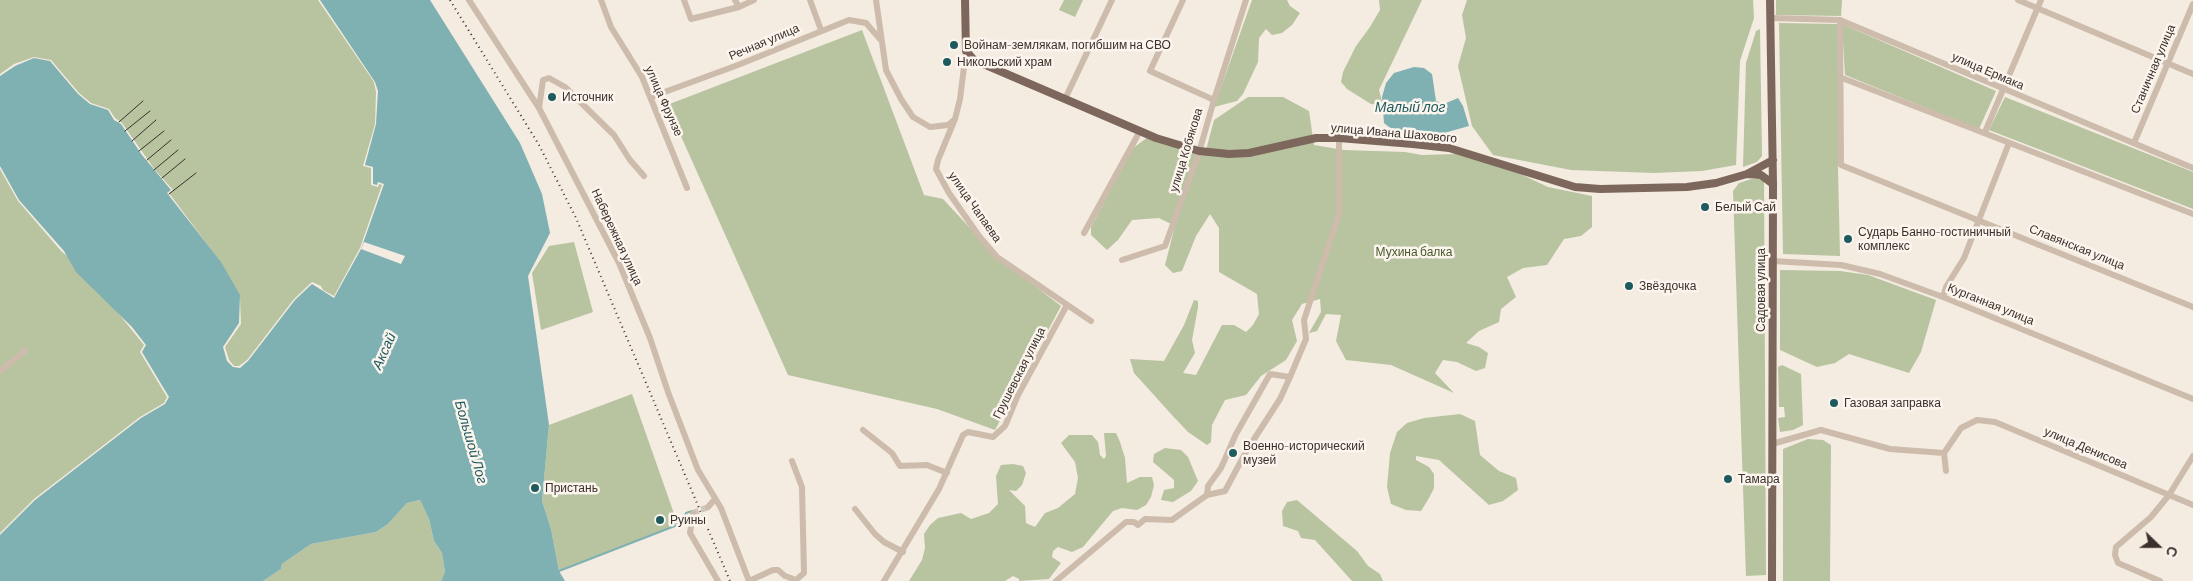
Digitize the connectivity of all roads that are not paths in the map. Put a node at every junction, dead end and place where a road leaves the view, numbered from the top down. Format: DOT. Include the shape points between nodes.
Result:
graph roads {
  1 [pos="469,0"];
  2 [pos="601,0"];
  3 [pos="684,0"];
  4 [pos="735,0"];
  5 [pos="754,0"];
  6 [pos="810,0"];
  7 [pos="876,0"];
  8 [pos="965,0"];
  9 [pos="1112,0"];
  10 [pos="1182,0"];
  11 [pos="1246,0"];
  12 [pos="1770,0"];
  13 [pos="2018,0"];
  14 [pos="2041,0"];
  15 [pos="2193,4"];
  16 [pos="739,7"];
  17 [pos="2038,8"];
  18 [pos="1770,18"];
  19 [pos="1840,20"];
  20 [pos="821,30"];
  21 [pos="880,39"];
  22 [pos="966,51"];
  23 [pos="2168,64"];
  24 [pos="2193,74"];
  25 [pos="1842,78"];
  26 [pos="2002,89"];
  27 [pos="651,98"];
  28 [pos="1065,99"];
  29 [pos="1214,100"];
  30 [pos="539,108"];
  31 [pos="955,119"];
  32 [pos="1140,131"];
  33 [pos="1985,132"];
  34 [pos="1339,138"];
  35 [pos="2009,143"];
  36 [pos="2134,143"];
  37 [pos="1199,151"];
  38 [pos="1773,160"];
  39 [pos="2193,168"];
  40 [pos="1748,174"];
  41 [pos="644,176"];
  42 [pos="1773,184"];
  43 [pos="687,188"];
  44 [pos="2193,214"];
  45 [pos="1980,220"];
  46 [pos="1084,233"];
  47 [pos="1122,260"];
  48 [pos="1773,261"];
  49 [pos="1943,297"];
  50 [pos="1067,305"];
  51 [pos="2193,307"];
  52 [pos="1091,322"];
  53 [pos="25,351"];
  54 [pos="0,371"];
  55 [pos="1290,377"];
  56 [pos="2193,399"];
  57 [pos="864,430"];
  58 [pos="1772,444"];
  59 [pos="1944,453"];
  60 [pos="2193,456"];
  61 [pos="792,461"];
  62 [pos="1946,471"];
  63 [pos="947,473"];
  64 [pos="1207,494"];
  65 [pos="2169,495"];
  66 [pos="715,499"];
  67 [pos="2193,505"];
  68 [pos="708,507"];
  69 [pos="855,509"];
  70 [pos="693,513"];
  71 [pos="903,552"];
  72 [pos="718,581"];
  73 [pos="749,581"];
  74 [pos="884,581"];
  75 [pos="1056,581"];
  76 [pos="1772,581"];
  77 [pos="2160,581"];
  1 -- 30 [label="street, Набережная улица"];
  2 -- 27 [label="street, улица Фрунзе" via="611,27"];
  3 -- 16 [label="street" via="691,19"];
  4 -- 16 [label="street"];
  5 -- 16 [label="street"];
  6 -- 20 [label="street"];
  7 -- 21 [label="street"];
  8 -- 22 [label="main road, улица Чапаева"];
  9 -- 28 [label="street"];
  10 -- 29 [label="street, улица Кобякова" via="1150,70"];
  11 -- 29 [label="street"];
  12 -- 18 [label="main road, Садовая улица"];
  13 -- 17 [label="street"];
  14 -- 17 [label="street"];
  15 -- 23 [label="street, Станичная улица"];
  17 -- 23 [label="street"];
  17 -- 26 [label="street"];
  18 -- 19 [label="street, улица Ермака"];
  18 -- 38 [label="main road, Садовая улица"];
  19 -- 25 [label="street"];
  19 -- 26 [label="street, улица Ермака"];
  20 -- 21 [label="street, Речная улица" via="850,20 866,23"];
  20 -- 27 [label="street, Речная улица"];
  21 -- 31 [label="street" via="886,70 914,117 930,126 948,125"];
  22 -- 28 [label="main road, улица Ивана Шахового" via="982,64"];
  22 -- 31 [label="street, улица Чапаева"];
  23 -- 24 [label="street"];
  23 -- 36 [label="street, Станичная улица"];
  25 -- 33 [label="street"];
  25 -- 45 [label="street, Славянская улица" via="1841,165"];
  26 -- 33 [label="street"];
  26 -- 36 [label="street, улица Ермака"];
  27 -- 43 [label="street, улица Фрунзе"];
  28 -- 32 [label="main road, улица Ивана Шахового"];
  29 -- 37 [label="street, улица Кобякова"];
  30 -- 41 [label="street" via="543,80 549,78 566,87 614,135"];
  30 -- 66 [label="street, Набережная улица" via="618,263 650,338 698,470"];
  31 -- 50 [label="street, улица Чапаева" via="936,169 949,193 998,257"];
  32 -- 37 [label="main road, улица Ивана Шахового" via="1176,146"];
  32 -- 46 [label="street"];
  33 -- 35 [label="street"];
  34 -- 37 [label="main road, улица Ивана Шахового" via="1316,138 1249,153"];
  34 -- 40 [label="main road, улица Ивана Шахового" via="1449,148 1575,187 1687,187"];
  34 -- 55 [label="street" via="1339,214 1304,320 1306,339"];
  35 -- 44 [label="street"];
  35 -- 45 [label="street"];
  36 -- 39 [label="street, улица Ермака"];
  37 -- 47 [label="street, улица Кобякова" via="1165,246"];
  38 -- 40 [label="main road, улица Ивана Шахового"];
  38 -- 42 [label="main road, Садовая улица"];
  40 -- 42 [label="main road" via="1761,175"];
  42 -- 48 [label="main road, Садовая улица"];
  45 -- 49 [label="street"];
  45 -- 51 [label="street, Славянская улица"];
  48 -- 49 [label="street, Курганная улица" via="1841,265 1880,274"];
  48 -- 58 [label="main road, Садовая улица"];
  49 -- 56 [label="street, Курганная улица"];
  50 -- 52 [label="street, улица Чапаева"];
  50 -- 63 [label="street, Грушевская улица" via="1002,431 993,437 963,434"];
  53 -- 54 [label="street"];
  55 -- 64 [label="street" via="1225,491"];
  55 -- 64 [label="street" via="1270,374 1221,468 1208,486"];
  57 -- 63 [label="street" via="892,453 900,466 927,465"];
  58 -- 59 [label="street" via="1821,430 1890,449"];
  58 -- 76 [label="main road, Садовая улица"];
  59 -- 62 [label="street"];
  59 -- 65 [label="street, улица Денисова" via="1960,428 1977,420 1995,422"];
  60 -- 65 [label="street"];
  61 -- 73 [label="street" via="802,487 804,573 796,580 772,570"];
  63 -- 71 [label="street, Грушевская улица"];
  64 -- 75 [label="street" via="1172,520 1145,519 1138,524 1126,522"];
  65 -- 67 [label="street, улица Денисова"];
  65 -- 77 [label="street" via="2151,517 2116,547 2115,555 2118,563"];
  66 -- 68 [label="street"];
  66 -- 73 [label="street, Набережная улица"];
  69 -- 71 [label="street" via="875,534"];
  70 -- 72 [label="street" via="690,533"];
  71 -- 74 [label="street, Грушевская улица"];
}
